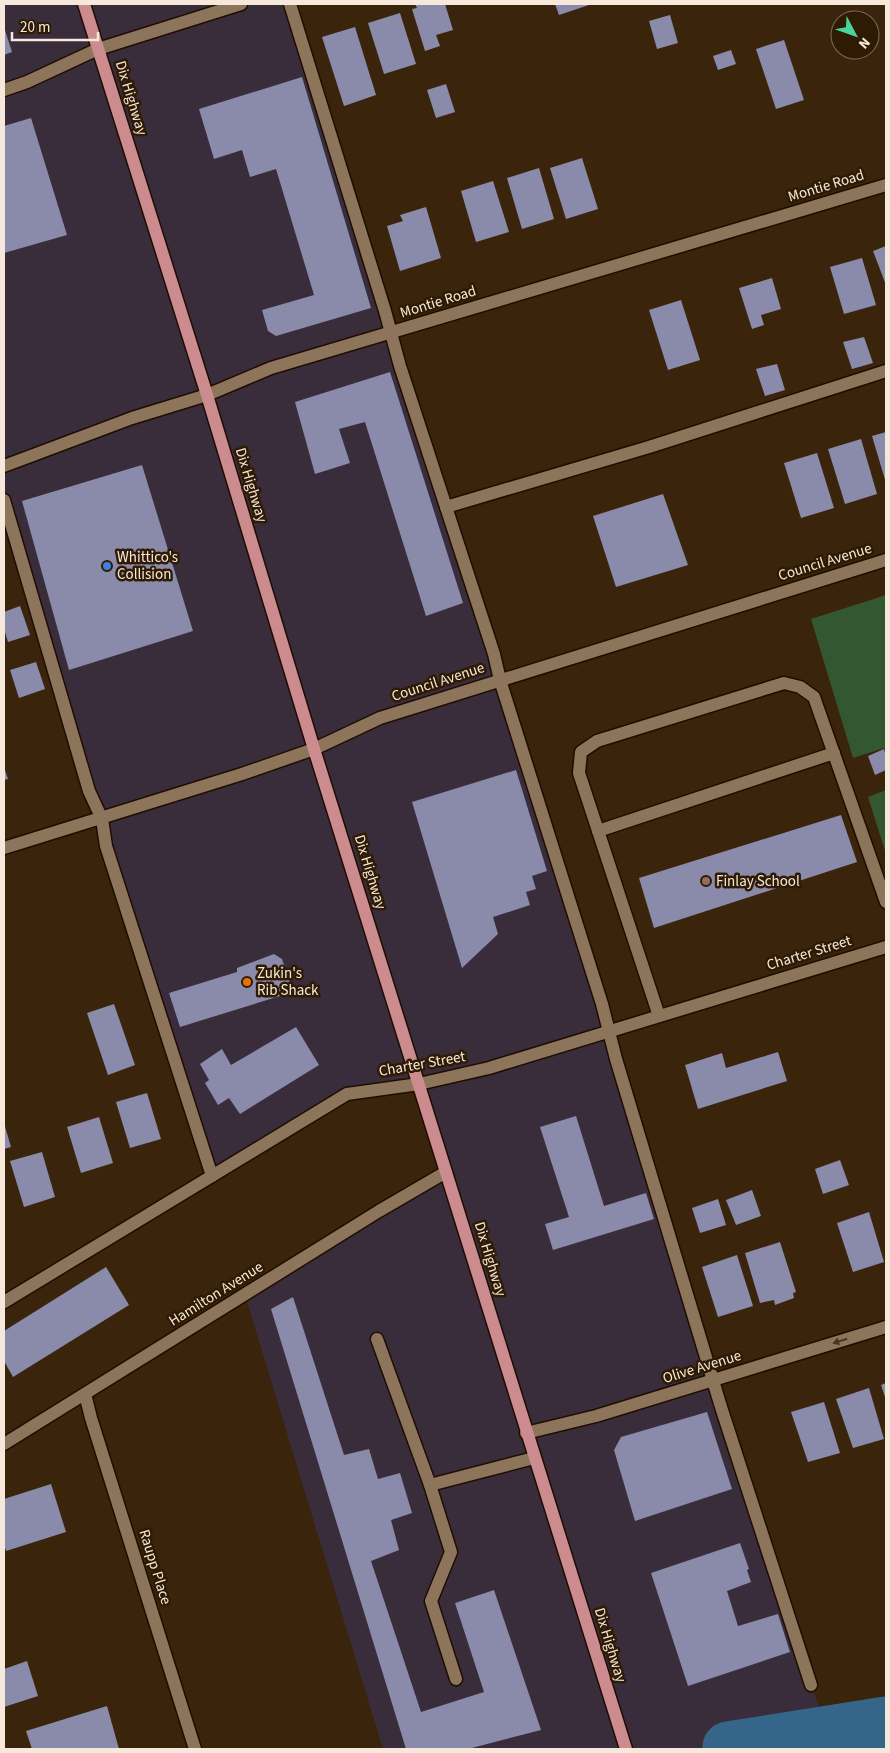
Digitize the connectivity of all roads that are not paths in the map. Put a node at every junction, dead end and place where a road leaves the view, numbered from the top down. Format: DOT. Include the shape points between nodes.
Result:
graph roads {
  1 [pos="84,4"];
  2 [pos="241,4"];
  3 [pos="290,4"];
  4 [pos="98,49"];
  5 [pos="4,90"];
  6 [pos="886,185"];
  7 [pos="392,332"];
  8 [pos="886,371"];
  9 [pos="207,395"];
  10 [pos="4,466"];
  11 [pos="4,500"];
  12 [pos="446,507"];
  13 [pos="886,560"];
  14 [pos="500,680"];
  15 [pos="314,749"];
  16 [pos="834,753"];
  17 [pos="102,819"];
  18 [pos="598,831"];
  19 [pos="4,848"];
  20 [pos="886,902"];
  21 [pos="886,947"];
  22 [pos="659,1016"];
  23 [pos="610,1031"];
  24 [pos="419,1084"];
  25 [pos="446,1172"];
  26 [pos="212,1176"];
  27 [pos="4,1302"];
  28 [pos="886,1327"];
  29 [pos="377,1339"];
  30 [pos="714,1381"];
  31 [pos="85,1394"];
  32 [pos="526,1434"];
  33 [pos="4,1444"];
  34 [pos="534,1458"];
  35 [pos="430,1485"];
  36 [pos="456,1679"];
  37 [pos="811,1685"];
  38 [pos="195,1749"];
  39 [pos="626,1749"];
  1 -- 4 [label="main road, Dix Highway"];
  2 -- 4 [label="street"];
  3 -- 7 [label="street"];
  4 -- 5 [label="street"];
  4 -- 9 [label="main road, Dix Highway"];
  6 -- 7 [label="street, Montie Road"];
  7 -- 9 [label="street, Montie Road" via="263,371"];
  7 -- 12 [label="street"];
  8 -- 12 [label="street"];
  9 -- 10 [label="street, Montie Road" via="132,418"];
  9 -- 15 [label="main road, Dix Highway"];
  11 -- 17 [label="street" via="89,792"];
  12 -- 14 [label="street"];
  13 -- 14 [label="street, Council Avenue"];
  14 -- 15 [label="street, Council Avenue" via="380,718"];
  14 -- 23 [label="street"];
  15 -- 17 [label="street, Council Avenue"];
  15 -- 24 [label="main road, Dix Highway"];
  16 -- 18 [label="street"];
  16 -- 18 [label="street" via="814,697 800,687 784,683 597,741 582,752 579,773"];
  16 -- 20 [label="street"];
  17 -- 19 [label="street, Council Avenue"];
  17 -- 26 [label="street" via="106,846"];
  18 -- 22 [label="street"];
  21 -- 22 [label="street, Charter Street"];
  22 -- 23 [label="street, Charter Street"];
  23 -- 24 [label="street, Charter Street" via="489,1068"];
  23 -- 30 [label="street"];
  24 -- 25 [label="main road, Dix Highway"];
  24 -- 26 [label="street, Charter Street" via="346,1094"];
  25 -- 31 [label="street, Hamilton Avenue"];
  25 -- 32 [label="main road, Dix Highway"];
  26 -- 27 [label="street, Charter Street"];
  28 -- 30 [label="street, Olive Avenue, one-way"];
  29 -- 35 [label="street"];
  30 -- 32 [label="street, Olive Avenue"];
  30 -- 37 [label="street"];
  31 -- 33 [label="street, Hamilton Avenue"];
  31 -- 38 [label="street, Raupp Place"];
  32 -- 34 [label="main road, Dix Highway"];
  34 -- 35 [label="street"];
  34 -- 39 [label="main road, Dix Highway"];
  35 -- 36 [label="street" via="451,1552 431,1601"];
}
